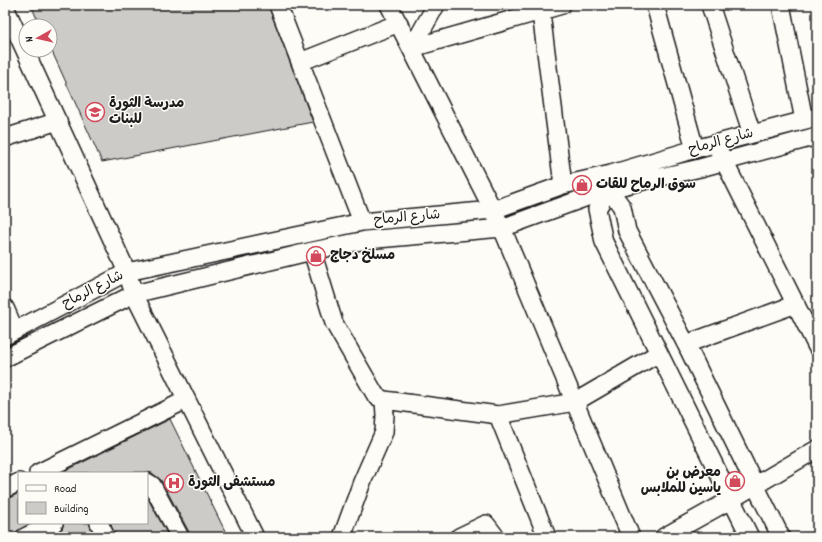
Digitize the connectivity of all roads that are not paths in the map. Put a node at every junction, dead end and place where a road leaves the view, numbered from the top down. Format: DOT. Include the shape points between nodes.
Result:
graph roads {
  1 [pos="278,5"];
  2 [pos="389,5"];
  3 [pos="436,5"];
  4 [pos="562,5"];
  5 [pos="655,5"];
  6 [pos="710,5"];
  7 [pos="781,5"];
  8 [pos="5,8"];
  9 [pos="540,9"];
  10 [pos="399,23"];
  11 [pos="412,48"];
  12 [pos="300,62"];
  13 [pos="811,118"];
  14 [pos="58,121"];
  15 [pos="752,134"];
  16 [pos="817,136"];
  17 [pos="5,138"];
  18 [pos="716,144"];
  19 [pos="695,149"];
  20 [pos="724,161"];
  21 [pos="610,181"];
  22 [pos="563,185"];
  23 [pos="493,210"];
  24 [pos="362,222"];
  25 [pos="502,228"];
  26 [pos="312,251"];
  27 [pos="127,272"];
  28 [pos="134,294"];
  29 [pos="796,304"];
  30 [pos="5,308"];
  31 [pos="10,333"];
  32 [pos="686,344"];
  33 [pos="817,347"];
  34 [pos="659,353"];
  35 [pos="5,358"];
  36 [pos="186,400"];
  37 [pos="384,400"];
  38 [pos="575,402"];
  39 [pos="498,415"];
  40 [pos="817,449"];
  41 [pos="40,472"];
  42 [pos="18,482"];
  43 [pos="148,483"];
  44 [pos="754,485"];
  45 [pos="5,489"];
  46 [pos="732,499"];
  47 [pos="52,524"];
  48 [pos="100,524"];
  49 [pos="24,537"];
  50 [pos="106,537"];
  51 [pos="180,537"];
  52 [pos="255,537"];
  53 [pos="342,537"];
  54 [pos="459,537"];
  55 [pos="496,537"];
  56 [pos="547,537"];
  57 [pos="630,537"];
  58 [pos="664,537"];
  59 [pos="750,537"];
  60 [pos="781,537"];
  1 -- 12 [label="street"];
  2 -- 10 [label="street"];
  3 -- 11 [label="street"];
  4 -- 9 [label="street"];
  5 -- 19 [label="street"];
  6 -- 15 [label="street"];
  7 -- 13 [label="street"];
  8 -- 14 [label="street"];
  9 -- 11 [label="street"];
  9 -- 22 [label="street"];
  10 -- 11 [label="street"];
  10 -- 12 [label="street"];
  11 -- 23 [label="street"];
  12 -- 24 [label="street"];
  13 -- 15 [label="street, شارع الرماح"];
  14 -- 17 [label="street"];
  14 -- 27 [label="street"];
  15 -- 18 [label="street, شارع الرماح"];
  16 -- 20 [label="street, شارع الرماح"];
  18 -- 19 [label="street, شارع الرماح"];
  18 -- 20 [label="street"];
  19 -- 21 [label="street, شارع الرماح"];
  20 -- 21 [label="street, شارع الرماح"];
  20 -- 29 [label="street"];
  21 -- 22 [label="street, شارع الرماح"];
  21 -- 25 [label="street, شارع الرماح"];
  21 -- 32 [label="street" via="622,208 627,231"];
  21 -- 34 [label="street" via="597,209 604,242"];
  22 -- 23 [label="street, شارع الرماح"];
  23 -- 24 [label="street, شارع الرماح"];
  23 -- 25 [label="street"];
  24 -- 27 [label="street, شارع الرماح"];
  25 -- 26 [label="street, شارع الرماح" via="366,240"];
  25 -- 38 [label="street"];
  26 -- 28 [label="street, شارع الرماح"];
  26 -- 37 [label="street" via="334,323 376,396"];
  27 -- 28 [label="street"];
  27 -- 31 [label="street, شارع الرماح"];
  28 -- 35 [label="street, شارع الرماح"];
  28 -- 36 [label="street"];
  29 -- 32 [label="street"];
  29 -- 33 [label="street"];
  30 -- 31 [label="street"];
  32 -- 44 [label="street"];
  34 -- 38 [label="street"];
  34 -- 46 [label="street"];
  36 -- 41 [label="street"];
  36 -- 52 [label="street"];
  37 -- 39 [label="street"];
  37 -- 53 [label="street" via="384,432"];
  38 -- 39 [label="street"];
  38 -- 57 [label="street"];
  39 -- 56 [label="street"];
  40 -- 44 [label="street"];
  42 -- 45 [label="street"];
  43 -- 51 [label="street" via="152,485"];
  44 -- 46 [label="street"];
  44 -- 60 [label="street"];
  46 -- 58 [label="street"];
  46 -- 59 [label="street"];
  47 -- 49 [label="street"];
  48 -- 50 [label="street"];
  54 -- 55 [label="street" via="486,524"];
}
